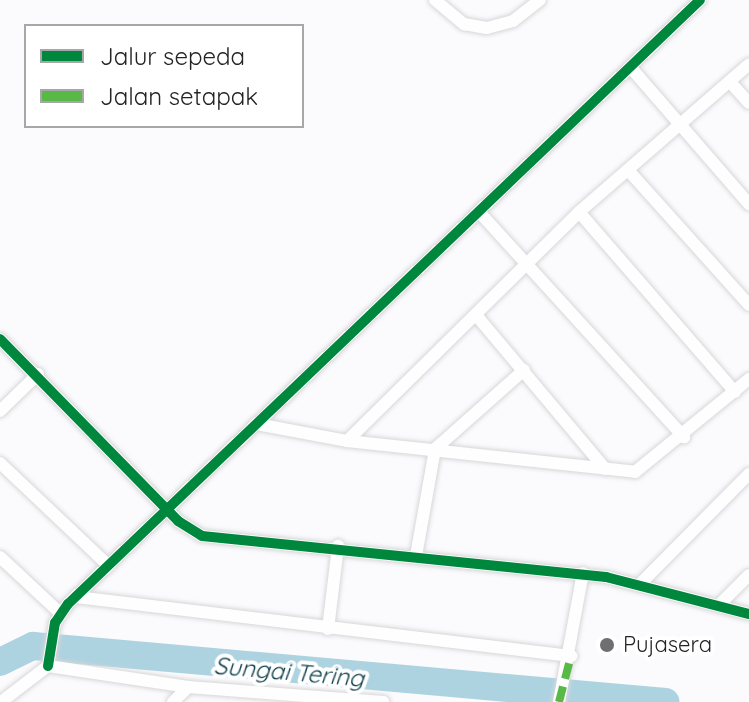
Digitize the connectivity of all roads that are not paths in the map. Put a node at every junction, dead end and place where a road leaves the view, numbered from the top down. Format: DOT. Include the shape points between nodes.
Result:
graph roads {
  1 [pos="435,0"];
  2 [pos="540,0"];
  3 [pos="700,0"];
  4 [pos="749,64"];
  5 [pos="632,69"];
  6 [pos="730,82"];
  7 [pos="749,103"];
  8 [pos="681,125"];
  9 [pos="628,170"];
  10 [pos="749,204"];
  11 [pos="579,212"];
  12 [pos="481,214"];
  13 [pos="531,263"];
  14 [pos="749,305"];
  15 [pos="476,315"];
  16 [pos="0,339"];
  17 [pos="524,370"];
  18 [pos="38,374"];
  19 [pos="749,379"];
  20 [pos="735,392"];
  21 [pos="0,411"];
  22 [pos="262,425"];
  23 [pos="684,437"];
  24 [pos="347,441"];
  25 [pos="435,449"];
  26 [pos="0,463"];
  27 [pos="605,469"];
  28 [pos="749,474"];
  29 [pos="169,511"];
  30 [pos="338,546"];
  31 [pos="416,556"];
  32 [pos="0,557"];
  33 [pos="108,565"];
  34 [pos="583,573"];
  35 [pos="749,575"];
  36 [pos="642,582"];
  37 [pos="76,597"];
  38 [pos="719,605"];
  39 [pos="749,614"];
  40 [pos="57,618"];
  41 [pos="328,629"];
  42 [pos="571,656"];
  43 [pos="49,665"];
  44 [pos="188,687"];
  45 [pos="274,698"];
  46 [pos="307,699"];
  47 [pos="1,702"];
  48 [pos="173,702"];
  49 [pos="383,702"];
  50 [pos="559,702"];
  1 -- 2 [label="street" via="464,24 487,28 513,21"];
  3 -- 5 [label="street"];
  4 -- 6 [label="street"];
  5 -- 8 [label="street"];
  5 -- 12 [label="street"];
  6 -- 7 [label="street"];
  6 -- 8 [label="street"];
  8 -- 9 [label="street"];
  8 -- 10 [label="street"];
  9 -- 11 [label="street"];
  9 -- 14 [label="street"];
  11 -- 13 [label="street"];
  11 -- 20 [label="street"];
  12 -- 13 [label="street"];
  12 -- 22 [label="street"];
  13 -- 15 [label="street"];
  13 -- 23 [label="street"];
  15 -- 17 [label="street"];
  15 -- 24 [label="street"];
  16 -- 18 [label="street"];
  17 -- 25 [label="street"];
  17 -- 27 [label="street"];
  18 -- 21 [label="street"];
  18 -- 29 [label="street"];
  19 -- 20 [label="street"];
  20 -- 23 [label="street"];
  22 -- 24 [label="street"];
  22 -- 29 [label="street"];
  23 -- 27 [label="street" via="643,470"];
  24 -- 25 [label="street"];
  25 -- 27 [label="street"];
  25 -- 31 [label="street"];
  26 -- 33 [label="street"];
  28 -- 36 [label="street"];
  29 -- 30 [label="street" via="202,536"];
  29 -- 33 [label="street"];
  30 -- 31 [label="street"];
  30 -- 41 [label="street"];
  31 -- 34 [label="street"];
  32 -- 40 [label="street"];
  33 -- 37 [label="street"];
  34 -- 36 [label="street"];
  34 -- 42 [label="street"];
  35 -- 38 [label="street"];
  36 -- 38 [label="street"];
  37 -- 40 [label="street"];
  37 -- 41 [label="street"];
  38 -- 39 [label="street"];
  40 -- 43 [label="street"];
  41 -- 42 [label="street"];
  42 -- 50 [label="street"];
  43 -- 44 [label="street"];
  43 -- 47 [label="street"];
  44 -- 45 [label="street"];
  44 -- 48 [label="street"];
  45 -- 46 [label="street"];
  46 -- 49 [label="street"];
}
